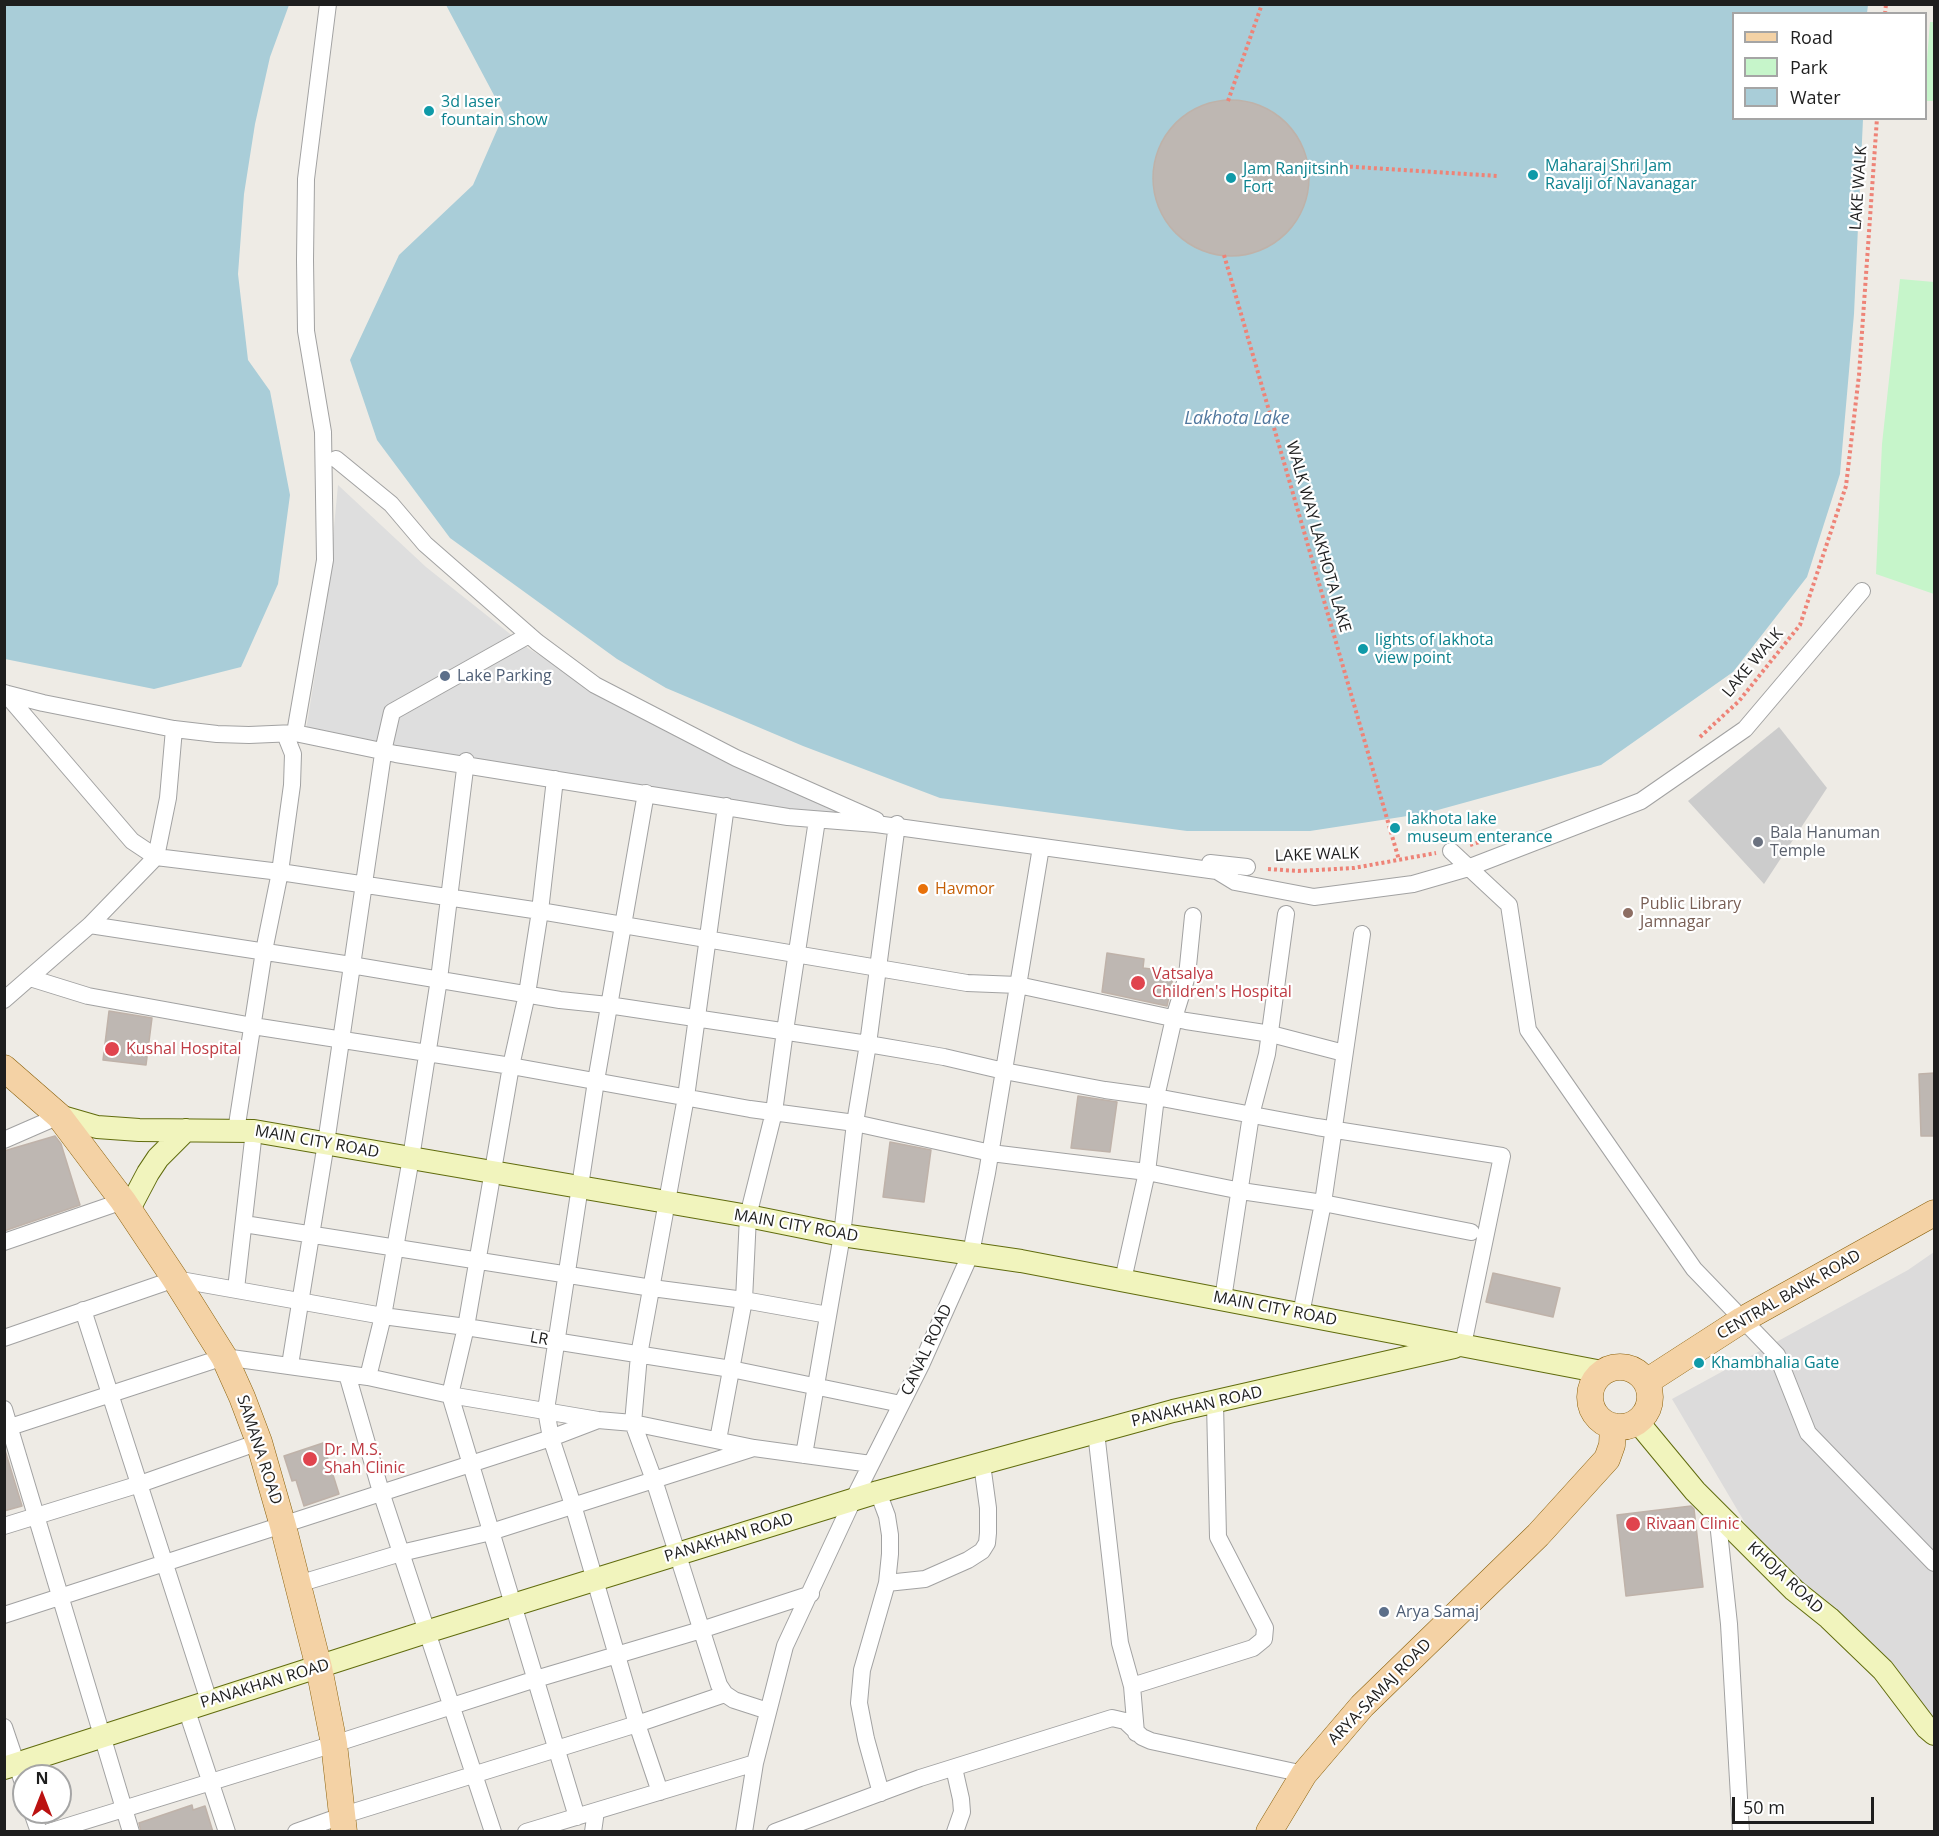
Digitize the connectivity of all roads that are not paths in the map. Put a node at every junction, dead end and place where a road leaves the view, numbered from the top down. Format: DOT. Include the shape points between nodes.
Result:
graph roads {
  1 [pos="328,4"];
  2 [pos="336,459"];
  3 [pos="1862,591"];
  4 [pos="529,634"];
  5 [pos="5,693"];
  6 [pos="174,729"];
  7 [pos="290,734"];
  8 [pos="384,749"];
  9 [pos="466,763"];
  10 [pos="555,779"];
  11 [pos="646,794"];
  12 [pos="726,806"];
  13 [pos="817,820"];
  14 [pos="897,826"];
  15 [pos="1041,847"];
  16 [pos="1451,851"];
  17 [pos="156,857"];
  18 [pos="1246,867"];
  19 [pos="1469,867"];
  20 [pos="280,872"];
  21 [pos="364,885"];
  22 [pos="449,898"];
  23 [pos="540,911"];
  24 [pos="1286,914"];
  25 [pos="1193,916"];
  26 [pos="90,925"];
  27 [pos="622,925"];
  28 [pos="1362,934"];
  29 [pos="710,939"];
  30 [pos="264,951"];
  31 [pos="798,954"];
  32 [pos="351,964"];
  33 [pos="878,968"];
  34 [pos="30,978"];
  35 [pos="439,979"];
  36 [pos="1018,985"];
  37 [pos="527,994"];
  38 [pos="4,1000"];
  39 [pos="608,1005"];
  40 [pos="1174,1018"];
  41 [pos="698,1019"];
  42 [pos="253,1026"];
  43 [pos="785,1031"];
  44 [pos="1271,1034"];
  45 [pos="341,1039"];
  46 [pos="868,1044"];
  47 [pos="428,1052"];
  48 [pos="1344,1053"];
  49 [pos="511,1066"];
  50 [pos="4,1068"];
  51 [pos="1004,1071"];
  52 [pos="596,1081"];
  53 [pos="686,1097"];
  54 [pos="1156,1097"];
  55 [pos="774,1112"];
  56 [pos="1251,1115"];
  57 [pos="59,1116"];
  58 [pos="855,1123"];
  59 [pos="186,1130"];
  60 [pos="1333,1130"];
  61 [pos="245,1131"];
  62 [pos="4,1140"];
  63 [pos="326,1143"];
  64 [pos="991,1153"];
  65 [pos="411,1158"];
  66 [pos="493,1172"];
  67 [pos="1147,1172"];
  68 [pos="580,1188"];
  69 [pos="1241,1191"];
  70 [pos="668,1203"];
  71 [pos="1323,1203"];
  72 [pos="126,1205"];
  73 [pos="1935,1213"];
  74 [pos="748,1216"];
  75 [pos="244,1224"];
  76 [pos="1472,1232"];
  77 [pos="310,1234"];
  78 [pos="842,1235"];
  79 [pos="4,1242"];
  80 [pos="395,1248"];
  81 [pos="971,1253"];
  82 [pos="478,1261"];
  83 [pos="567,1275"];
  84 [pos="175,1279"];
  85 [pos="1123,1280"];
  86 [pos="236,1288"];
  87 [pos="652,1288"];
  88 [pos="1223,1299"];
  89 [pos="744,1300"];
  90 [pos="299,1302"];
  91 [pos="83,1310"];
  92 [pos="1301,1314"];
  93 [pos="828,1315"];
  94 [pos="383,1316"];
  95 [pos="1742,1320"];
  96 [pos="466,1327"];
  97 [pos="4,1338"];
  98 [pos="557,1342"];
  99 [pos="1463,1345"];
  100 [pos="639,1355"];
  101 [pos="224,1357"];
  102 [pos="290,1365"];
  103 [pos="731,1369"];
  104 [pos="1602,1372"];
  105 [pos="347,1374"];
  106 [pos="368,1377"];
  107 [pos="1646,1382"];
  108 [pos="816,1388"];
  109 [pos="111,1395"];
  110 [pos="450,1395"];
  111 [pos="1215,1403"];
  112 [pos="901,1404"];
  113 [pos="4,1409"];
  114 [pos="546,1410"];
  115 [pos="598,1420"];
  116 [pos="633,1423"];
  117 [pos="1625,1424"];
  118 [pos="7,1428"];
  119 [pos="1096,1432"];
  120 [pos="551,1438"];
  121 [pos="718,1440"];
  122 [pos="259,1442"];
  123 [pos="754,1448"];
  124 [pos="804,1455"];
  125 [pos="470,1464"];
  126 [pos="871,1464"];
  127 [pos="982,1464"];
  128 [pos="654,1480"];
  129 [pos="140,1484"];
  130 [pos="381,1492"];
  131 [pos="878,1492"];
  132 [pos="853,1500"];
  133 [pos="573,1505"];
  134 [pos="1717,1514"];
  135 [pos="37,1516"];
  136 [pos="4,1526"];
  137 [pos="283,1526"];
  138 [pos="490,1532"];
  139 [pos="401,1553"];
  140 [pos="677,1554"];
  141 [pos="166,1563"];
  142 [pos="1935,1563"];
  143 [pos="594,1580"];
  144 [pos="887,1583"];
  145 [pos="298,1584"];
  146 [pos="811,1594"];
  147 [pos="61,1597"];
  148 [pos="513,1605"];
  149 [pos="4,1615"];
  150 [pos="701,1630"];
  151 [pos="426,1632"];
  152 [pos="618,1654"];
  153 [pos="319,1668"];
  154 [pos="536,1679"];
  155 [pos="1132,1686"];
  156 [pos="725,1694"];
  157 [pos="209,1701"];
  158 [pos="453,1707"];
  159 [pos="186,1708"];
  160 [pos="768,1711"];
  161 [pos="637,1724"];
  162 [pos="4,1727"];
  163 [pos="1136,1733"];
  164 [pos="1935,1734"];
  165 [pos="103,1736"];
  166 [pos="333,1744"];
  167 [pos="556,1749"];
  168 [pos="755,1763"];
  169 [pos="11,1766"];
  170 [pos="954,1768"];
  171 [pos="1304,1774"];
  172 [pos="474,1775"];
  173 [pos="211,1781"];
  174 [pos="660,1792"];
  175 [pos="881,1793"];
  176 [pos="124,1808"];
  177 [pos="596,1811"];
  178 [pos="577,1816"];
  179 [pos="344,1823"];
  180 [pos="49,1832"];
  181 [pos="131,1832"];
  182 [pos="227,1832"];
  183 [pos="296,1832"];
  184 [pos="493,1832"];
  185 [pos="526,1832"];
  186 [pos="593,1832"];
  187 [pos="744,1832"];
  188 [pos="775,1832"];
  189 [pos="955,1832"];
  190 [pos="1269,1832"];
  191 [pos="1741,1832"];
  1 -- 7 [label="street" via="306,179 305,260 306,331 323,432 325,560"];
  2 -- 4 [label="street" via="391,504 425,544"];
  3 -- 19 [label="street" via="1745,729 1641,801"];
  4 -- 8 [label="street" via="392,712"];
  4 -- 14 [label="street" via="595,685 736,758 879,822"];
  5 -- 6 [label="street"];
  5 -- 17 [label="street" via="132,841"];
  6 -- 7 [label="street" via="217,734"];
  6 -- 17 [label="street" via="168,798"];
  7 -- 8 [label="street"];
  7 -- 20 [label="street" via="294,767"];
  8 -- 9 [label="street"];
  8 -- 21 [label="street"];
  9 -- 10 [label="street"];
  9 -- 22 [label="street"];
  10 -- 11 [label="street"];
  10 -- 23 [label="street"];
  11 -- 12 [label="street"];
  11 -- 27 [label="street"];
  12 -- 13 [label="street"];
  12 -- 29 [label="street"];
  13 -- 14 [label="street"];
  13 -- 31 [label="street"];
  14 -- 15 [label="street"];
  14 -- 33 [label="street"];
  15 -- 18 [label="street"];
  15 -- 19 [label="street" via="1217,871 1235,882 1314,897 1413,884"];
  15 -- 36 [label="street, CANAL ROAD"];
  16 -- 19 [label="street"];
  17 -- 20 [label="street"];
  17 -- 26 [label="street"];
  19 -- 95 [label="street" via="1509,905 1528,1030 1694,1269"];
  20 -- 21 [label="street"];
  20 -- 30 [label="street"];
  21 -- 22 [label="street"];
  21 -- 32 [label="street"];
  22 -- 23 [label="street"];
  22 -- 35 [label="street"];
  23 -- 27 [label="street"];
  23 -- 37 [label="street"];
  24 -- 44 [label="street"];
  25 -- 40 [label="street" via="1187,976"];
  26 -- 30 [label="street"];
  26 -- 34 [label="street"];
  27 -- 29 [label="street"];
  27 -- 39 [label="street"];
  28 -- 48 [label="street"];
  29 -- 31 [label="street"];
  29 -- 41 [label="street"];
  30 -- 32 [label="street"];
  30 -- 42 [label="street"];
  31 -- 33 [label="street"];
  31 -- 43 [label="street"];
  32 -- 35 [label="street"];
  32 -- 45 [label="street"];
  33 -- 36 [label="street" via="968,983"];
  33 -- 46 [label="street"];
  34 -- 38 [label="street"];
  34 -- 42 [label="street" via="88,996"];
  35 -- 37 [label="street"];
  35 -- 47 [label="street"];
  36 -- 40 [label="street"];
  36 -- 51 [label="street, CANAL ROAD"];
  37 -- 39 [label="street"];
  37 -- 49 [label="street"];
  39 -- 41 [label="street"];
  39 -- 52 [label="street"];
  40 -- 44 [label="street"];
  40 -- 54 [label="street"];
  41 -- 43 [label="street"];
  41 -- 53 [label="street"];
  42 -- 45 [label="street"];
  42 -- 61 [label="street"];
  43 -- 46 [label="street"];
  43 -- 55 [label="street"];
  44 -- 48 [label="street"];
  44 -- 56 [label="street"];
  45 -- 47 [label="street"];
  45 -- 63 [label="street"];
  46 -- 51 [label="street"];
  46 -- 58 [label="street"];
  47 -- 49 [label="street"];
  47 -- 65 [label="street"];
  48 -- 60 [label="street"];
  49 -- 52 [label="street"];
  49 -- 66 [label="street"];
  50 -- 57 [label="main road, MAIN CITY ROAD"];
  51 -- 54 [label="street"];
  51 -- 64 [label="street, CANAL ROAD"];
  52 -- 53 [label="street"];
  52 -- 68 [label="street"];
  53 -- 55 [label="street"];
  53 -- 70 [label="street"];
  54 -- 56 [label="street"];
  54 -- 67 [label="street"];
  55 -- 58 [label="street"];
  55 -- 74 [label="street"];
  56 -- 60 [label="street"];
  56 -- 69 [label="street"];
  57 -- 59 [label="street, MAIN CITY ROAD" via="96,1127"];
  57 -- 62 [label="street"];
  57 -- 72 [label="main road, SAMANA ROAD"];
  58 -- 64 [label="street"];
  58 -- 78 [label="street"];
  59 -- 61 [label="street, MAIN CITY ROAD"];
  59 -- 72 [label="street" via="158,1158"];
  60 -- 71 [label="street"];
  60 -- 99 [label="street" via="1502,1156"];
  61 -- 63 [label="street, MAIN CITY ROAD"];
  61 -- 75 [label="street"];
  63 -- 65 [label="street, MAIN CITY ROAD"];
  63 -- 77 [label="street"];
  64 -- 67 [label="street"];
  64 -- 81 [label="street, CANAL ROAD"];
  65 -- 66 [label="street, MAIN CITY ROAD"];
  65 -- 80 [label="street"];
  66 -- 68 [label="street, MAIN CITY ROAD"];
  66 -- 82 [label="street"];
  67 -- 69 [label="street"];
  67 -- 85 [label="street"];
  68 -- 70 [label="street, MAIN CITY ROAD"];
  68 -- 83 [label="street"];
  69 -- 71 [label="street"];
  69 -- 88 [label="street"];
  70 -- 74 [label="street, MAIN CITY ROAD"];
  70 -- 87 [label="street"];
  71 -- 76 [label="street"];
  71 -- 92 [label="street"];
  72 -- 79 [label="street"];
  72 -- 84 [label="main road, SAMANA ROAD"];
  73 -- 95 [label="main road, CENTRAL BANK ROAD"];
  74 -- 78 [label="street, MAIN CITY ROAD"];
  74 -- 89 [label="street"];
  75 -- 77 [label="street"];
  75 -- 86 [label="street"];
  77 -- 80 [label="street"];
  77 -- 90 [label="street"];
  78 -- 81 [label="street, MAIN CITY ROAD"];
  78 -- 93 [label="street"];
  80 -- 82 [label="street"];
  80 -- 94 [label="street"];
  81 -- 85 [label="street, MAIN CITY ROAD"];
  81 -- 112 [label="street, CANAL ROAD"];
  82 -- 83 [label="street"];
  82 -- 96 [label="street"];
  83 -- 87 [label="street"];
  83 -- 98 [label="street"];
  84 -- 86 [label="street, LR"];
  84 -- 91 [label="street"];
  84 -- 101 [label="main road, SAMANA ROAD"];
  85 -- 88 [label="street, MAIN CITY ROAD"];
  86 -- 90 [label="street, LR"];
  87 -- 89 [label="street"];
  87 -- 100 [label="street"];
  88 -- 92 [label="street, MAIN CITY ROAD"];
  89 -- 93 [label="street"];
  89 -- 103 [label="street"];
  90 -- 94 [label="street, LR"];
  90 -- 102 [label="street"];
  91 -- 97 [label="street"];
  91 -- 109 [label="street"];
  92 -- 99 [label="street, MAIN CITY ROAD"];
  93 -- 108 [label="street"];
  94 -- 96 [label="street, LR"];
  94 -- 106 [label="street"];
  95 -- 107 [label="main road, CENTRAL BANK ROAD"];
  95 -- 142 [label="street" via="1777,1355 1808,1433"];
  96 -- 98 [label="street, LR"];
  96 -- 110 [label="street"];
  98 -- 100 [label="street, LR"];
  98 -- 114 [label="street"];
  99 -- 104 [label="street, MAIN CITY ROAD"];
  99 -- 111 [label="street, PANAKHAN ROAD"];
  100 -- 103 [label="street, LR"];
  100 -- 116 [label="street"];
  101 -- 102 [label="street"];
  101 -- 109 [label="street"];
  101 -- 122 [label="main road, SAMANA ROAD"];
  102 -- 105 [label="street"];
  103 -- 108 [label="street, LR"];
  103 -- 121 [label="street"];
  104 -- 107 [label="main road" via="1611,1368 1631,1369"];
  104 -- 117 [label="main road" via="1591,1388 1591,1407 1604,1423"];
  105 -- 106 [label="street"];
  105 -- 130 [label="street"];
  106 -- 110 [label="street"];
  107 -- 117 [label="main road" via="1650,1401 1646,1411"];
  108 -- 112 [label="street, LR"];
  108 -- 124 [label="street"];
  109 -- 118 [label="street"];
  109 -- 129 [label="street"];
  110 -- 114 [label="street"];
  110 -- 125 [label="street"];
  111 -- 119 [label="street, PANAKHAN ROAD"];
  111 -- 155 [label="street" via="1218,1538 1265,1628 1264,1639 1253,1648"];
  112 -- 126 [label="street, CANAL ROAD"];
  113 -- 118 [label="street"];
  114 -- 115 [label="street"];
  114 -- 120 [label="street"];
  115 -- 116 [label="street"];
  115 -- 120 [label="street"];
  116 -- 121 [label="street"];
  116 -- 128 [label="street"];
  117 -- 134 [label="street, KHOJA ROAD"];
  117 -- 171 [label="main road, ARYA-SAMAJ ROAD" via="1607,1459 1581,1489 1362,1706"];
  118 -- 135 [label="street"];
  119 -- 127 [label="street, PANAKHAN ROAD"];
  119 -- 155 [label="street" via="1120,1643"];
  120 -- 125 [label="street"];
  120 -- 133 [label="street"];
  121 -- 123 [label="street"];
  122 -- 129 [label="street"];
  122 -- 137 [label="main road, SAMANA ROAD"];
  123 -- 124 [label="street"];
  123 -- 128 [label="street"];
  124 -- 126 [label="street"];
  125 -- 130 [label="street"];
  125 -- 138 [label="street"];
  126 -- 132 [label="street, CANAL ROAD"];
  127 -- 131 [label="street, PANAKHAN ROAD"];
  127 -- 144 [label="street" via="988,1517 987,1544 982,1551 925,1579"];
  128 -- 133 [label="street"];
  128 -- 140 [label="street"];
  129 -- 135 [label="street"];
  129 -- 141 [label="street"];
  130 -- 137 [label="street"];
  130 -- 139 [label="street"];
  131 -- 132 [label="street, PANAKHAN ROAD"];
  131 -- 144 [label="street" via="890,1535"];
  132 -- 140 [label="street, PANAKHAN ROAD"];
  132 -- 146 [label="street, CANAL ROAD"];
  133 -- 138 [label="street"];
  133 -- 143 [label="street"];
  134 -- 164 [label="street, KHOJA ROAD" via="1883,1670"];
  134 -- 191 [label="street" via="1729,1624"];
  135 -- 136 [label="street"];
  135 -- 147 [label="street"];
  137 -- 141 [label="street"];
  137 -- 145 [label="main road, SAMANA ROAD"];
  138 -- 139 [label="street"];
  138 -- 148 [label="street"];
  139 -- 145 [label="street"];
  139 -- 151 [label="street"];
  140 -- 143 [label="street, PANAKHAN ROAD"];
  140 -- 150 [label="street"];
  141 -- 147 [label="street"];
  141 -- 157 [label="street"];
  143 -- 148 [label="street, PANAKHAN ROAD"];
  143 -- 152 [label="street"];
  144 -- 175 [label="street" via="859,1686 862,1718"];
  145 -- 153 [label="main road, SAMANA ROAD"];
  146 -- 150 [label="street"];
  146 -- 160 [label="street, CANAL ROAD" via="785,1646"];
  147 -- 149 [label="street"];
  147 -- 165 [label="street"];
  148 -- 151 [label="street, PANAKHAN ROAD"];
  148 -- 154 [label="street"];
  150 -- 152 [label="street"];
  150 -- 156 [label="street"];
  151 -- 153 [label="street, PANAKHAN ROAD"];
  151 -- 158 [label="street"];
  152 -- 154 [label="street"];
  152 -- 161 [label="street"];
  153 -- 157 [label="street, PANAKHAN ROAD"];
  153 -- 166 [label="main road, SAMANA ROAD"];
  154 -- 158 [label="street"];
  154 -- 167 [label="street"];
  155 -- 163 [label="street"];
  156 -- 160 [label="street"];
  156 -- 161 [label="street"];
  157 -- 159 [label="street, PANAKHAN ROAD"];
  158 -- 166 [label="street"];
  158 -- 172 [label="street"];
  159 -- 165 [label="street, PANAKHAN ROAD"];
  159 -- 173 [label="street"];
  160 -- 168 [label="street, CANAL ROAD"];
  161 -- 167 [label="street"];
  161 -- 174 [label="street"];
  162 -- 169 [label="street"];
  163 -- 170 [label="street" via="1125,1721 1112,1718"];
  163 -- 171 [label="street" via="1151,1741"];
  165 -- 169 [label="street, PANAKHAN ROAD"];
  165 -- 176 [label="street"];
  166 -- 173 [label="street"];
  166 -- 179 [label="main road, SAMANA ROAD"];
  167 -- 172 [label="street"];
  167 -- 178 [label="street"];
  168 -- 174 [label="street"];
  168 -- 187 [label="street, CANAL ROAD"];
  170 -- 175 [label="street"];
  170 -- 189 [label="street" via="962,1812"];
  171 -- 190 [label="main road, ARYA-SAMAJ ROAD"];
  172 -- 179 [label="street"];
  172 -- 184 [label="street"];
  173 -- 176 [label="street"];
  173 -- 182 [label="street"];
  174 -- 177 [label="street"];
  175 -- 188 [label="street"];
  176 -- 180 [label="street"];
  176 -- 181 [label="street"];
  177 -- 178 [label="street"];
  177 -- 186 [label="street"];
  178 -- 185 [label="street"];
  179 -- 183 [label="street"];
}
